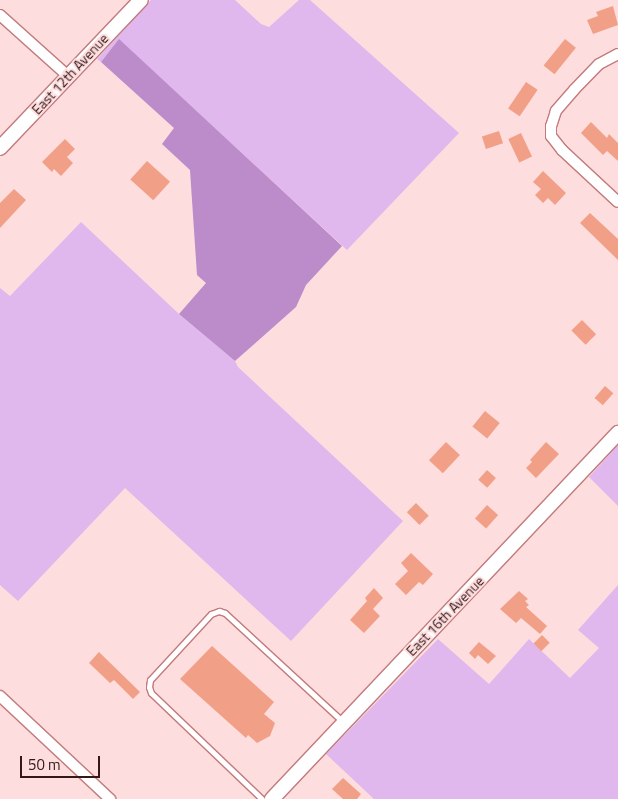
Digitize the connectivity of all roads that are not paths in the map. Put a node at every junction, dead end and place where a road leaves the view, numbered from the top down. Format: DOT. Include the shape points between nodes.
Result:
graph roads {
  1 [pos="141,0"];
  2 [pos="0,15"];
  3 [pos="618,54"];
  4 [pos="68,76"];
  5 [pos="0,148"];
  6 [pos="618,202"];
  7 [pos="618,433"];
  8 [pos="0,696"];
  9 [pos="343,723"];
  10 [pos="110,799"];
  11 [pos="262,799"];
  12 [pos="272,799"];
  1 -- 4 [label="street, East 12th Avenue"];
  2 -- 4 [label="street"];
  3 -- 6 [label="street" via="599,64 574,90 556,111 551,126 551,136 562,150"];
  4 -- 5 [label="street, East 12th Avenue"];
  7 -- 9 [label="street, East 16th Avenue"];
  8 -- 10 [label="street"];
  9 -- 11 [label="lane" via="225,613 211,614 150,680 149,687 151,693"];
  9 -- 12 [label="street, East 16th Avenue"];
}
